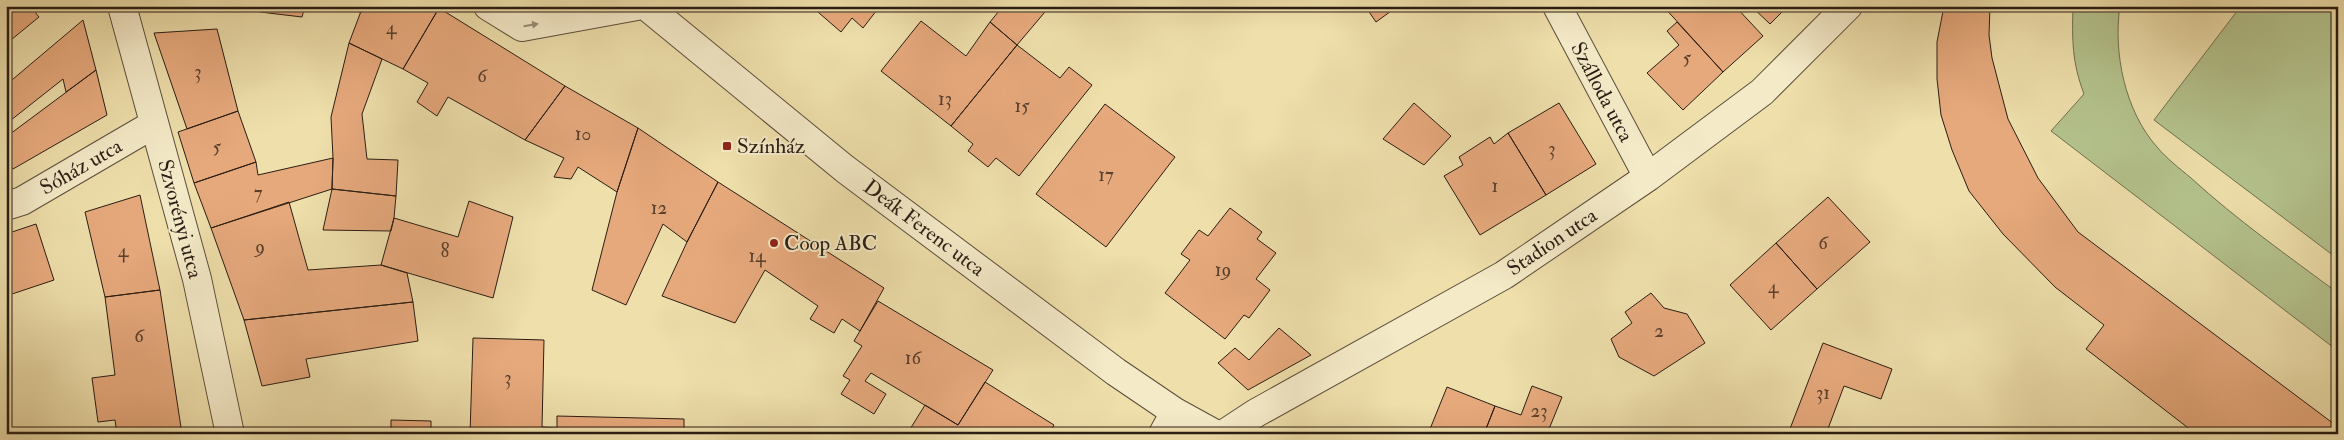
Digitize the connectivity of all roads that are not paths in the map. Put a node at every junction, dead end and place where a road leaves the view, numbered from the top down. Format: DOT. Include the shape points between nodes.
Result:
graph roads {
  1 [pos="122,6"];
  2 [pos="488,6"];
  3 [pos="637,6"];
  4 [pos="646,6"];
  5 [pos="1557,6"];
  6 [pos="1848,6"];
  7 [pos="154,124"];
  8 [pos="1648,177"];
  9 [pos="6,206"];
  10 [pos="1169,423"];
  11 [pos="230,434"];
  12 [pos="1215,434"];
  13 [pos="1224,434"];
  1 -- 7 [label="street, Szvorényi utca"];
  2 -- 3 [label="street, one-way" via="522,27"];
  4 -- 10 [label="street, Deák Ferenc utca" via="845,169 1116,372"];
  5 -- 8 [label="street, Szálloda utca"];
  6 -- 8 [label="street, Stadion utca" via="1762,92"];
  7 -- 9 [label="street, Sóház utca" via="22,201"];
  7 -- 11 [label="street, Szvorényi utca" via="197,279"];
  8 -- 13 [label="street, Stadion utca" via="1504,275"];
  10 -- 12 [label="street, Deák Ferenc utca"];
}
